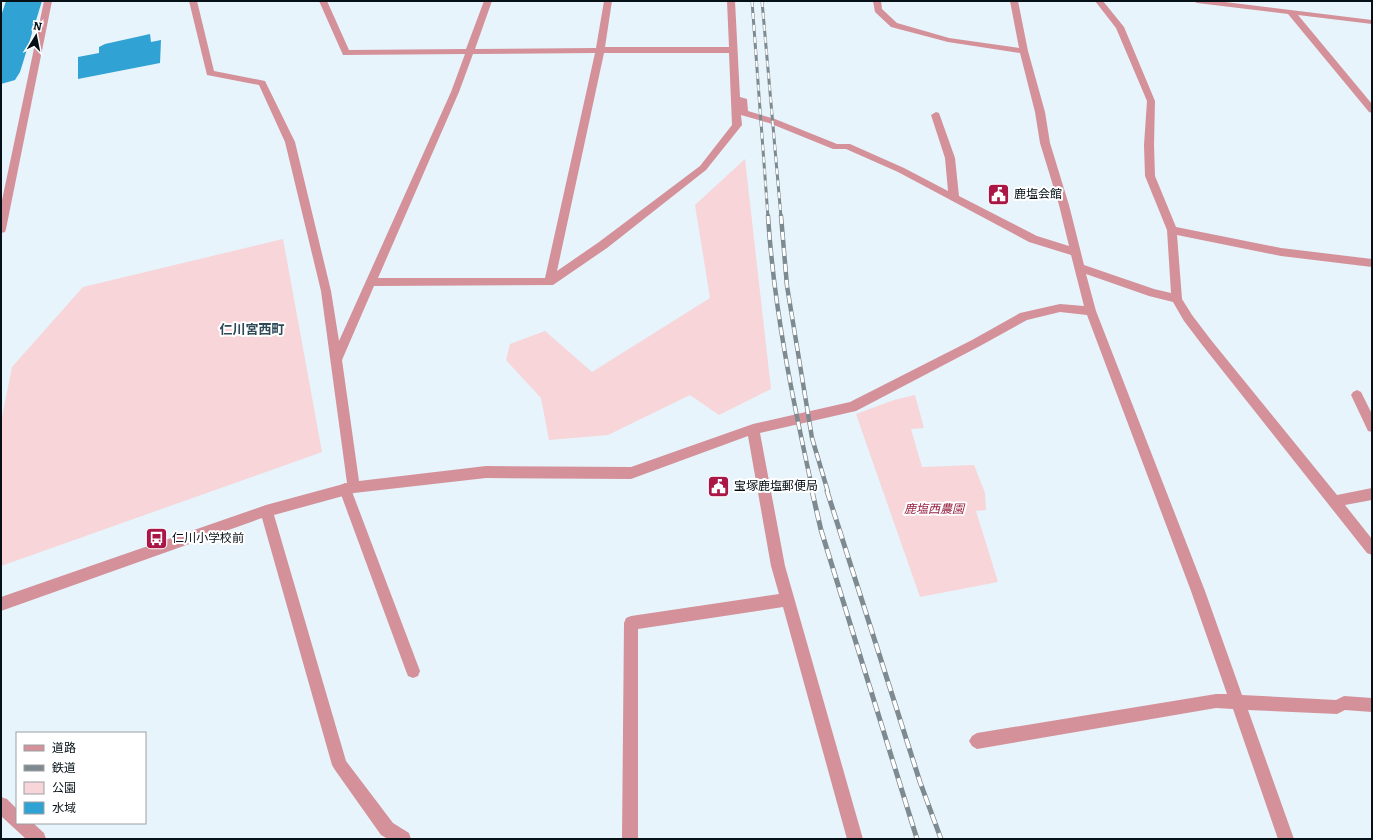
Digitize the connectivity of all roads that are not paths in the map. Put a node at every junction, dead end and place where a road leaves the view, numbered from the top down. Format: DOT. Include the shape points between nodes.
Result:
graph roads {
  1 [pos="48,1"];
  2 [pos="193,1"];
  3 [pos="323,1"];
  4 [pos="488,1"];
  5 [pos="608,1"];
  6 [pos="730,1"];
  7 [pos="877,1"];
  8 [pos="1014,1"];
  9 [pos="1099,1"];
  10 [pos="1197,1"];
  11 [pos="1292,14"];
  12 [pos="1372,22"];
  13 [pos="600,50"];
  14 [pos="733,50"];
  15 [pos="1024,51"];
  16 [pos="468,52"];
  17 [pos="736,100"];
  18 [pos="1372,110"];
  19 [pos="936,114"];
  20 [pos="954,197"];
  21 [pos="1,229"];
  22 [pos="1172,230"];
  23 [pos="1075,252"];
  24 [pos="1372,263"];
  25 [pos="1079,267"];
  26 [pos="371,282"];
  27 [pos="549,282"];
  28 [pos="1177,299"];
  29 [pos="1091,311"];
  30 [pos="336,360"];
  31 [pos="1357,395"];
  32 [pos="1372,427"];
  33 [pos="753,429"];
  34 [pos="350,488"];
  35 [pos="1372,494"];
  36 [pos="1333,502"];
  37 [pos="266,511"];
  38 [pos="1372,549"];
  39 [pos="787,600"];
  40 [pos="1,604"];
  41 [pos="414,671"];
  42 [pos="1237,701"];
  43 [pos="1372,705"];
  44 [pos="977,741"];
  45 [pos="1,805"];
  46 [pos="16,819"];
  47 [pos="22,824"];
  48 [pos="38,839"];
  49 [pos="403,839"];
  50 [pos="630,839"];
  51 [pos="855,839"];
  52 [pos="1286,839"];
  1 -- 21 [label="street"];
  2 -- 30 [label="street" via="210,73 262,83 290,142 326,291"];
  3 -- 16 [label="street" via="346,53"];
  4 -- 16 [label="street"];
  5 -- 13 [label="street"];
  6 -- 14 [label="street"];
  7 -- 15 [label="street" via="878,10 894,25 948,40"];
  8 -- 15 [label="street"];
  9 -- 22 [label="street" via="1120,27 1151,101 1150,176"];
  10 -- 11 [label="street"];
  11 -- 12 [label="street"];
  11 -- 18 [label="street"];
  13 -- 14 [label="street"];
  13 -- 16 [label="street"];
  13 -- 27 [label="street"];
  14 -- 17 [label="street"];
  15 -- 23 [label="street" via="1040,112 1045,143 1064,204"];
  16 -- 26 [label="street" via="455,92"];
  17 -- 20 [label="street" via="744,100 744,113 772,121 836,147 847,146"];
  17 -- 27 [label="street" via="737,125 703,168 603,245"];
  19 -- 20 [label="street" via="950,158"];
  20 -- 23 [label="street" via="1033,239"];
  22 -- 24 [label="street" via="1281,252"];
  22 -- 28 [label="street"];
  23 -- 25 [label="street"];
  25 -- 28 [label="street"];
  25 -- 29 [label="street"];
  26 -- 27 [label="street"];
  26 -- 30 [label="street"];
  28 -- 36 [label="street" via="1207,343"];
  29 -- 33 [label="street" via="1060,308 1024,316 852,407"];
  29 -- 42 [label="street" via="1198,591"];
  30 -- 34 [label="street"];
  31 -- 32 [label="street"];
  33 -- 34 [label="street" via="631,473 486,472"];
  33 -- 39 [label="street" via="778,566"];
  34 -- 37 [label="street"];
  34 -- 41 [label="street"];
  35 -- 36 [label="street"];
  36 -- 38 [label="street"];
  37 -- 40 [label="street"];
  37 -- 49 [label="street" via="340,765 387,829"];
  39 -- 50 [label="street" via="631,623"];
  39 -- 51 [label="street"];
  42 -- 43 [label="street" via="1336,707 1344,703"];
  42 -- 44 [label="street" via="1216,701"];
  42 -- 52 [label="street"];
  45 -- 46 [label="street"];
  47 -- 48 [label="street"];
}
